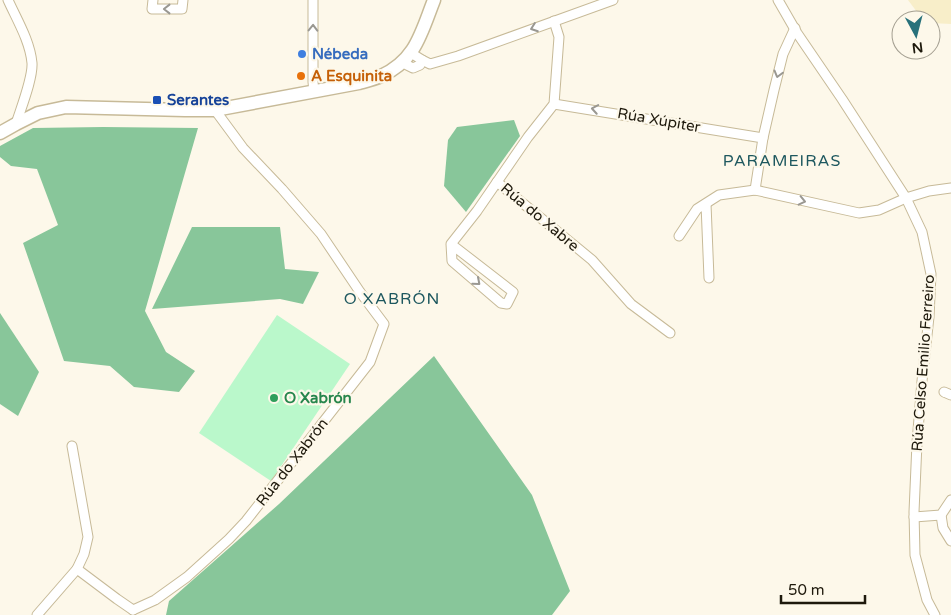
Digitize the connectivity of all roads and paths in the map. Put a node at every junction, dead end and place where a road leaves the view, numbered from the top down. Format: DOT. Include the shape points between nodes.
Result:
graph roads {
  1 [pos="8,0"];
  2 [pos="153,0"];
  3 [pos="183,0"];
  4 [pos="313,0"];
  5 [pos="434,0"];
  6 [pos="613,0"];
  7 [pos="778,0"];
  8 [pos="554,21"];
  9 [pos="795,28"];
  10 [pos="412,58"];
  11 [pos="314,91"];
  12 [pos="554,104"];
  13 [pos="215,110"];
  14 [pos="16,124"];
  15 [pos="0,133"];
  16 [pos="763,138"];
  17 [pos="497,182"];
  18 [pos="951,188"];
  19 [pos="755,190"];
  20 [pos="906,198"];
  21 [pos="706,204"];
  22 [pos="679,236"];
  23 [pos="451,244"];
  24 [pos="709,278"];
  25 [pos="670,333"];
  26 [pos="72,446"];
  27 [pos="951,500"];
  28 [pos="941,515"];
  29 [pos="914,517"];
  30 [pos="951,541"];
  31 [pos="77,569"];
  32 [pos="133,612"];
  33 [pos="37,615"];
  34 [pos="935,615"];
  1 -- 14 [label="street" via="27,42 32,64"];
  3 -- 2 [label="street, one-way" via="182,9 152,9"];
  11 -- 4 [label="street, one-way"];
  5 -- 10 [label="main road"];
  6 -- 8 [label="street"];
  7 -- 9 [label="street, Rúa Celso Emilio Ferreiro"];
  8 -- 10 [label="street, one-way" via="430,64"];
  8 -- 12 [label="street" via="559,37"];
  9 -- 16 [label="street, one-way" via="783,54"];
  9 -- 20 [label="street, Rúa Celso Emilio Ferreiro"];
  10 -- 11 [label="main road" via="366,81"];
  11 -- 13 [label="main road"];
  16 -- 12 [label="street, Rúa Xúpiter, one-way"];
  12 -- 17 [label="street, Rúa do Xabre"];
  13 -- 14 [label="main road" via="66,107 38,113"];
  13 -- 32 [label="street, Rúa do Xabrón" via="243,148 321,234 384,324 370,362 246,521 187,578"];
  14 -- 15 [label="main road"];
  16 -- 19 [label="street"];
  17 -- 23 [label="street"];
  17 -- 25 [label="street, Rúa do Xabre" via="592,260 631,304"];
  18 -- 20 [label="street"];
  19 -- 20 [label="street, one-way" via="859,213 879,210"];
  19 -- 21 [label="street" via="719,195"];
  20 -- 29 [label="street, Rúa Celso Emilio Ferreiro" via="922,232 931,274"];
  21 -- 22 [label="street" via="697,209"];
  21 -- 24 [label="street"];
  23 -- 23 [label="street, one-way" via="452,261 501,303 507,304 513,292"];
  26 -- 31 [label="street" via="88,537"];
  27 -- 28 [label="street"];
  28 -- 29 [label="street"];
  28 -- 30 [label="street" via="943,528"];
  29 -- 34 [label="street, Rúa Celso Emilio Ferreiro" via="915,555 927,600"];
  31 -- 32 [label="street, Rúa do Xabrón"];
  31 -- 33 [label="street"];
}
